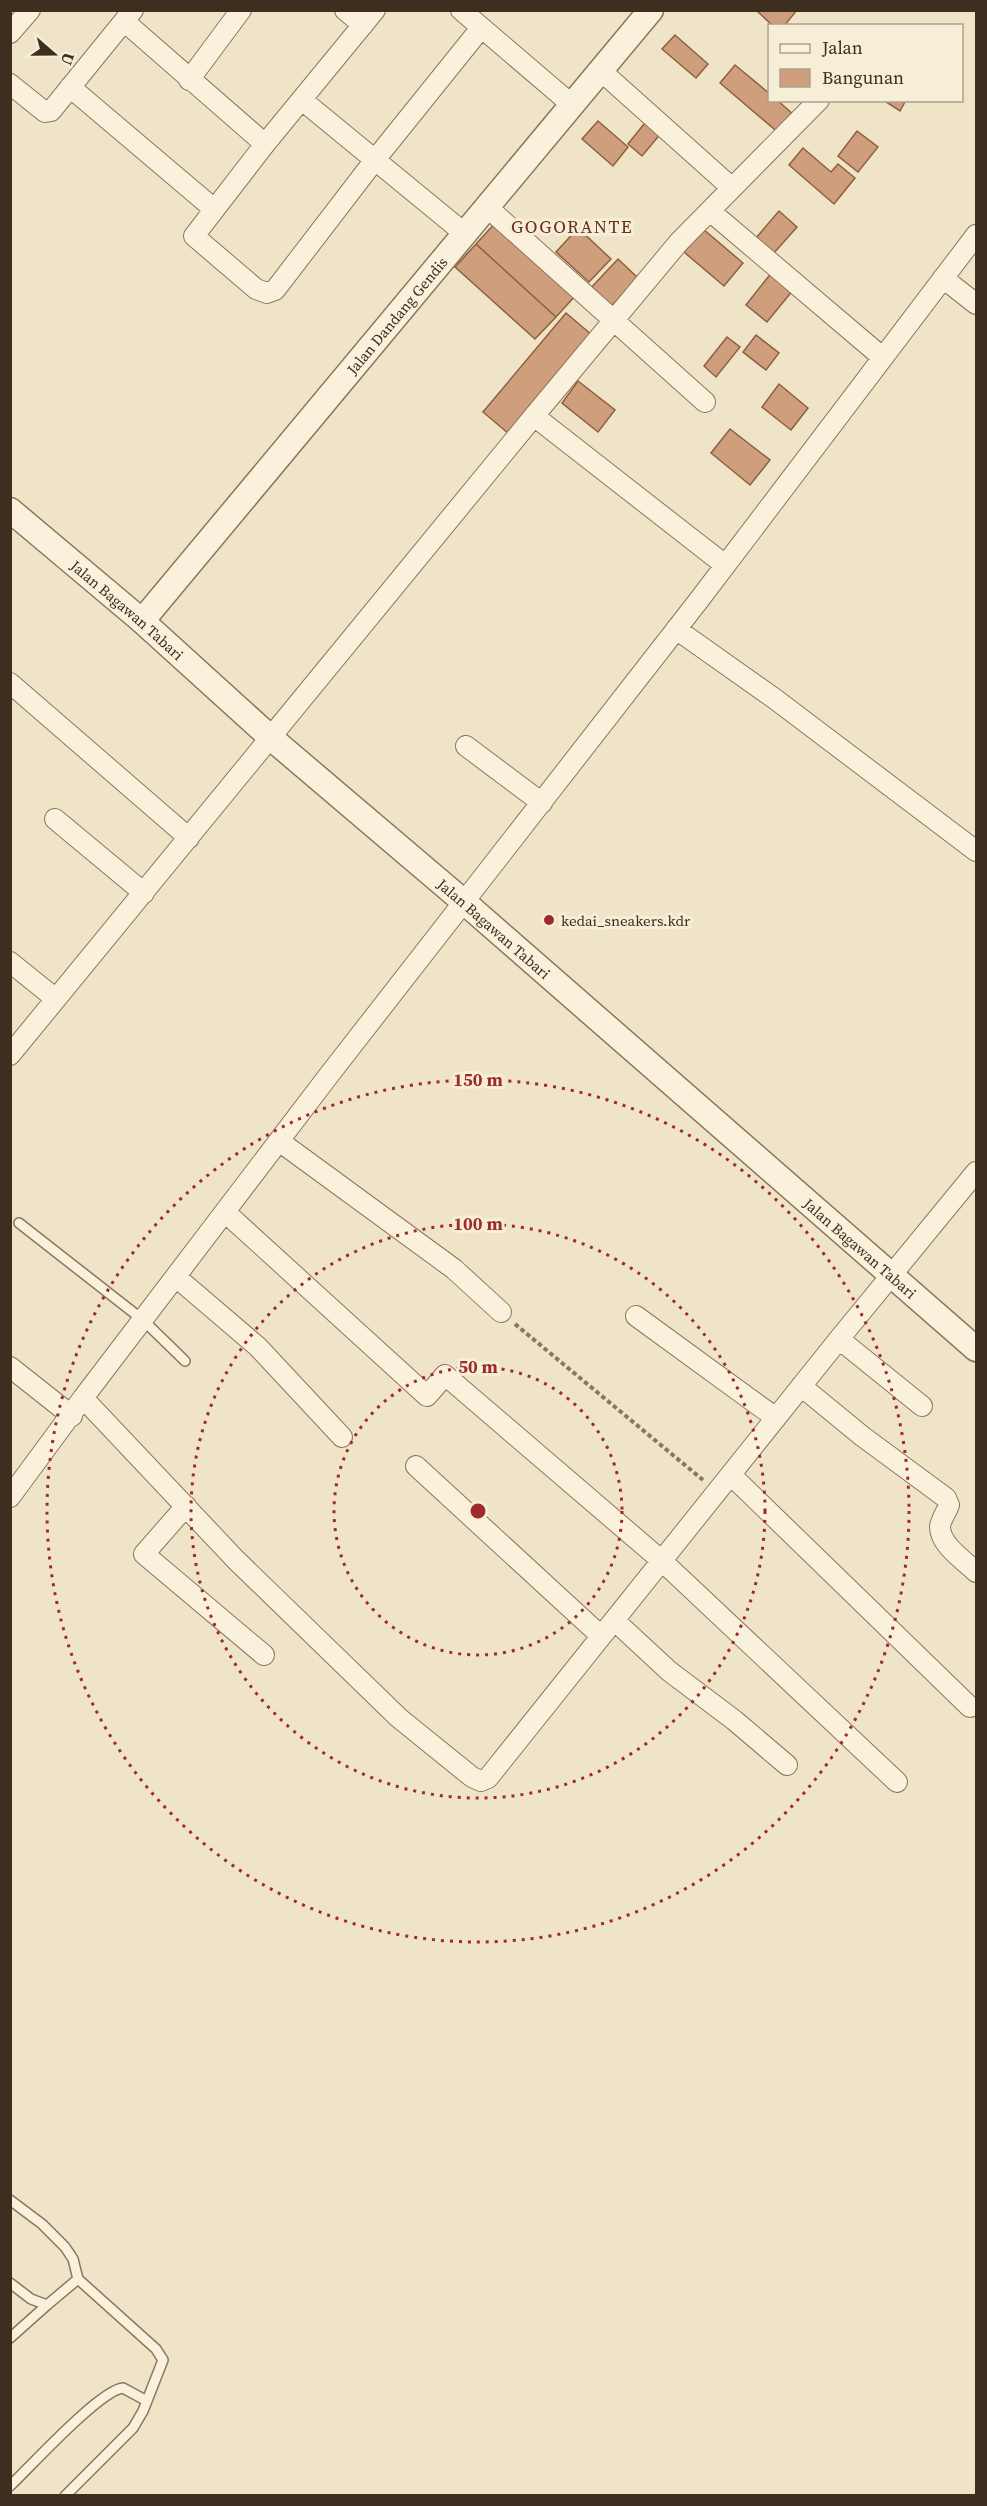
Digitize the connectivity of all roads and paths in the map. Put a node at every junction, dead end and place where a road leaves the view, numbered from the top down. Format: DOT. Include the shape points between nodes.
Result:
graph roads {
  1 [pos="30,10"];
  2 [pos="241,10"];
  3 [pos="345,10"];
  4 [pos="461,10"];
  5 [pos="651,10"];
  6 [pos="129,14"];
  7 [pos="369,18"];
  8 [pos="481,28"];
  9 [pos="10,33"];
  10 [pos="600,70"];
  11 [pos="189,80"];
  12 [pos="10,84"];
  13 [pos="70,87"];
  14 [pos="302,100"];
  15 [pos="817,102"];
  16 [pos="571,104"];
  17 [pos="265,144"];
  18 [pos="374,161"];
  19 [pos="732,188"];
  20 [pos="486,206"];
  21 [pos="214,209"];
  22 [pos="710,211"];
  23 [pos="464,233"];
  24 [pos="976,235"];
  25 [pos="943,278"];
  26 [pos="976,304"];
  27 [pos="613,321"];
  28 [pos="882,357"];
  29 [pos="705,402"];
  30 [pos="534,416"];
  31 [pos="10,510"];
  32 [pos="725,565"];
  33 [pos="142,621"];
  34 [pos="676,629"];
  35 [pos="10,683"];
  36 [pos="272,738"];
  37 [pos="466,746"];
  38 [pos="542,803"];
  39 [pos="55,819"];
  40 [pos="189,838"];
  41 [pos="976,851"];
  42 [pos="144,893"];
  43 [pos="464,902"];
  44 [pos="10,962"];
  45 [pos="56,999"];
  46 [pos="10,1055"];
  47 [pos="279,1141"];
  48 [pos="976,1172"];
  49 [pos="225,1212"];
  50 [pos="19,1223"];
  51 [pos="892,1276"];
  52 [pos="176,1277"];
  53 [pos="501,1312"];
  54 [pos="636,1316"];
  55 [pos="142,1320"];
  56 [pos="839,1339"];
  57 [pos="976,1349"];
  58 [pos="185,1361"];
  59 [pos="10,1367"];
  60 [pos="801,1386"];
  61 [pos="83,1398"];
  62 [pos="922,1406"];
  63 [pos="72,1416"];
  64 [pos="776,1418"];
  65 [pos="342,1437"];
  66 [pos="416,1466"];
  67 [pos="731,1475"];
  68 [pos="717,1492"];
  69 [pos="10,1497"];
  70 [pos="186,1506"];
  71 [pos="662,1561"];
  72 [pos="976,1572"];
  73 [pos="614,1620"];
  74 [pos="601,1636"];
  75 [pos="264,1655"];
  76 [pos="970,1707"];
  77 [pos="787,1765"];
  78 [pos="897,1782"];
  79 [pos="10,2200"];
  80 [pos="78,2279"];
  81 [pos="10,2283"];
  82 [pos="47,2305"];
  83 [pos="10,2338"];
  84 [pos="147,2401"];
  85 [pos="10,2486"];
  86 [pos="65,2496"];
  1 -- 9 [label="street"];
  2 -- 11 [label="street"];
  3 -- 7 [label="street"];
  4 -- 8 [label="street"];
  5 -- 10 [label="street, Jalan Dandang Gendis"];
  6 -- 11 [label="street"];
  6 -- 13 [label="street"];
  7 -- 14 [label="street"];
  8 -- 16 [label="street"];
  8 -- 18 [label="street"];
  10 -- 16 [label="street, Jalan Dandang Gendis"];
  10 -- 19 [label="street"];
  11 -- 17 [label="street"];
  12 -- 13 [label="street" via="45,112 51,111"];
  13 -- 21 [label="street"];
  14 -- 17 [label="street"];
  14 -- 18 [label="street"];
  15 -- 19 [label="street"];
  16 -- 20 [label="street, Jalan Dandang Gendis"];
  17 -- 21 [label="street"];
  18 -- 21 [label="street" via="275,290 267,293 256,289 194,236"];
  18 -- 23 [label="street"];
  19 -- 22 [label="street"];
  20 -- 23 [label="street, Jalan Dandang Gendis"];
  20 -- 27 [label="street"];
  22 -- 27 [label="street"];
  22 -- 28 [label="street"];
  23 -- 33 [label="street, Jalan Dandang Gendis"];
  24 -- 25 [label="street"];
  25 -- 26 [label="street"];
  25 -- 28 [label="street"];
  27 -- 29 [label="street"];
  27 -- 30 [label="street"];
  28 -- 32 [label="street"];
  30 -- 32 [label="street"];
  30 -- 36 [label="street"];
  31 -- 33 [label="street, Jalan Bagawan Tabari"];
  32 -- 34 [label="street"];
  33 -- 36 [label="street, Jalan Bagawan Tabari"];
  34 -- 38 [label="street"];
  34 -- 41 [label="street"];
  35 -- 40 [label="street"];
  36 -- 40 [label="street"];
  36 -- 43 [label="street, Jalan Bagawan Tabari"];
  37 -- 38 [label="street"];
  38 -- 43 [label="street"];
  39 -- 42 [label="street"];
  40 -- 42 [label="street"];
  42 -- 45 [label="street"];
  43 -- 47 [label="street"];
  43 -- 51 [label="street, Jalan Bagawan Tabari"];
  44 -- 45 [label="street"];
  45 -- 46 [label="street"];
  47 -- 49 [label="street"];
  47 -- 53 [label="street" via="454,1269"];
  48 -- 51 [label="street"];
  49 -- 52 [label="street"];
  49 -- 71 [label="street" via="427,1396 445,1375"];
  50 -- 55 [label="lane"];
  51 -- 56 [label="street"];
  51 -- 57 [label="street, Jalan Bagawan Tabari"];
  52 -- 55 [label="street"];
  52 -- 65 [label="street" via="258,1347"];
  53 -- 68 [label="path"];
  54 -- 64 [label="street"];
  55 -- 58 [label="lane"];
  55 -- 61 [label="street"];
  56 -- 60 [label="street"];
  56 -- 62 [label="street"];
  59 -- 63 [label="street"];
  60 -- 64 [label="street"];
  60 -- 72 [label="street" via="945,1498 949,1505 939,1525 941,1534"];
  61 -- 63 [label="street"];
  61 -- 70 [label="street"];
  63 -- 69 [label="street"];
  64 -- 67 [label="street"];
  66 -- 74 [label="street"];
  67 -- 68 [label="street"];
  67 -- 76 [label="street"];
  68 -- 71 [label="street"];
  70 -- 74 [label="street" via="236,1560 399,1718 481,1781 488,1778"];
  70 -- 75 [label="street" via="144,1554"];
  71 -- 73 [label="street"];
  71 -- 78 [label="street"];
  73 -- 74 [label="street"];
  73 -- 77 [label="street" via="669,1671"];
  79 -- 80 [label="lane" via="65,2247"];
  80 -- 82 [label="lane"];
  80 -- 84 [label="lane" via="161,2355 162,2365"];
  81 -- 82 [label="lane" via="31,2299"];
  82 -- 83 [label="lane"];
  84 -- 85 [label="lane" via="123,2388 106,2395"];
  84 -- 86 [label="lane" via="134,2428"];
}
